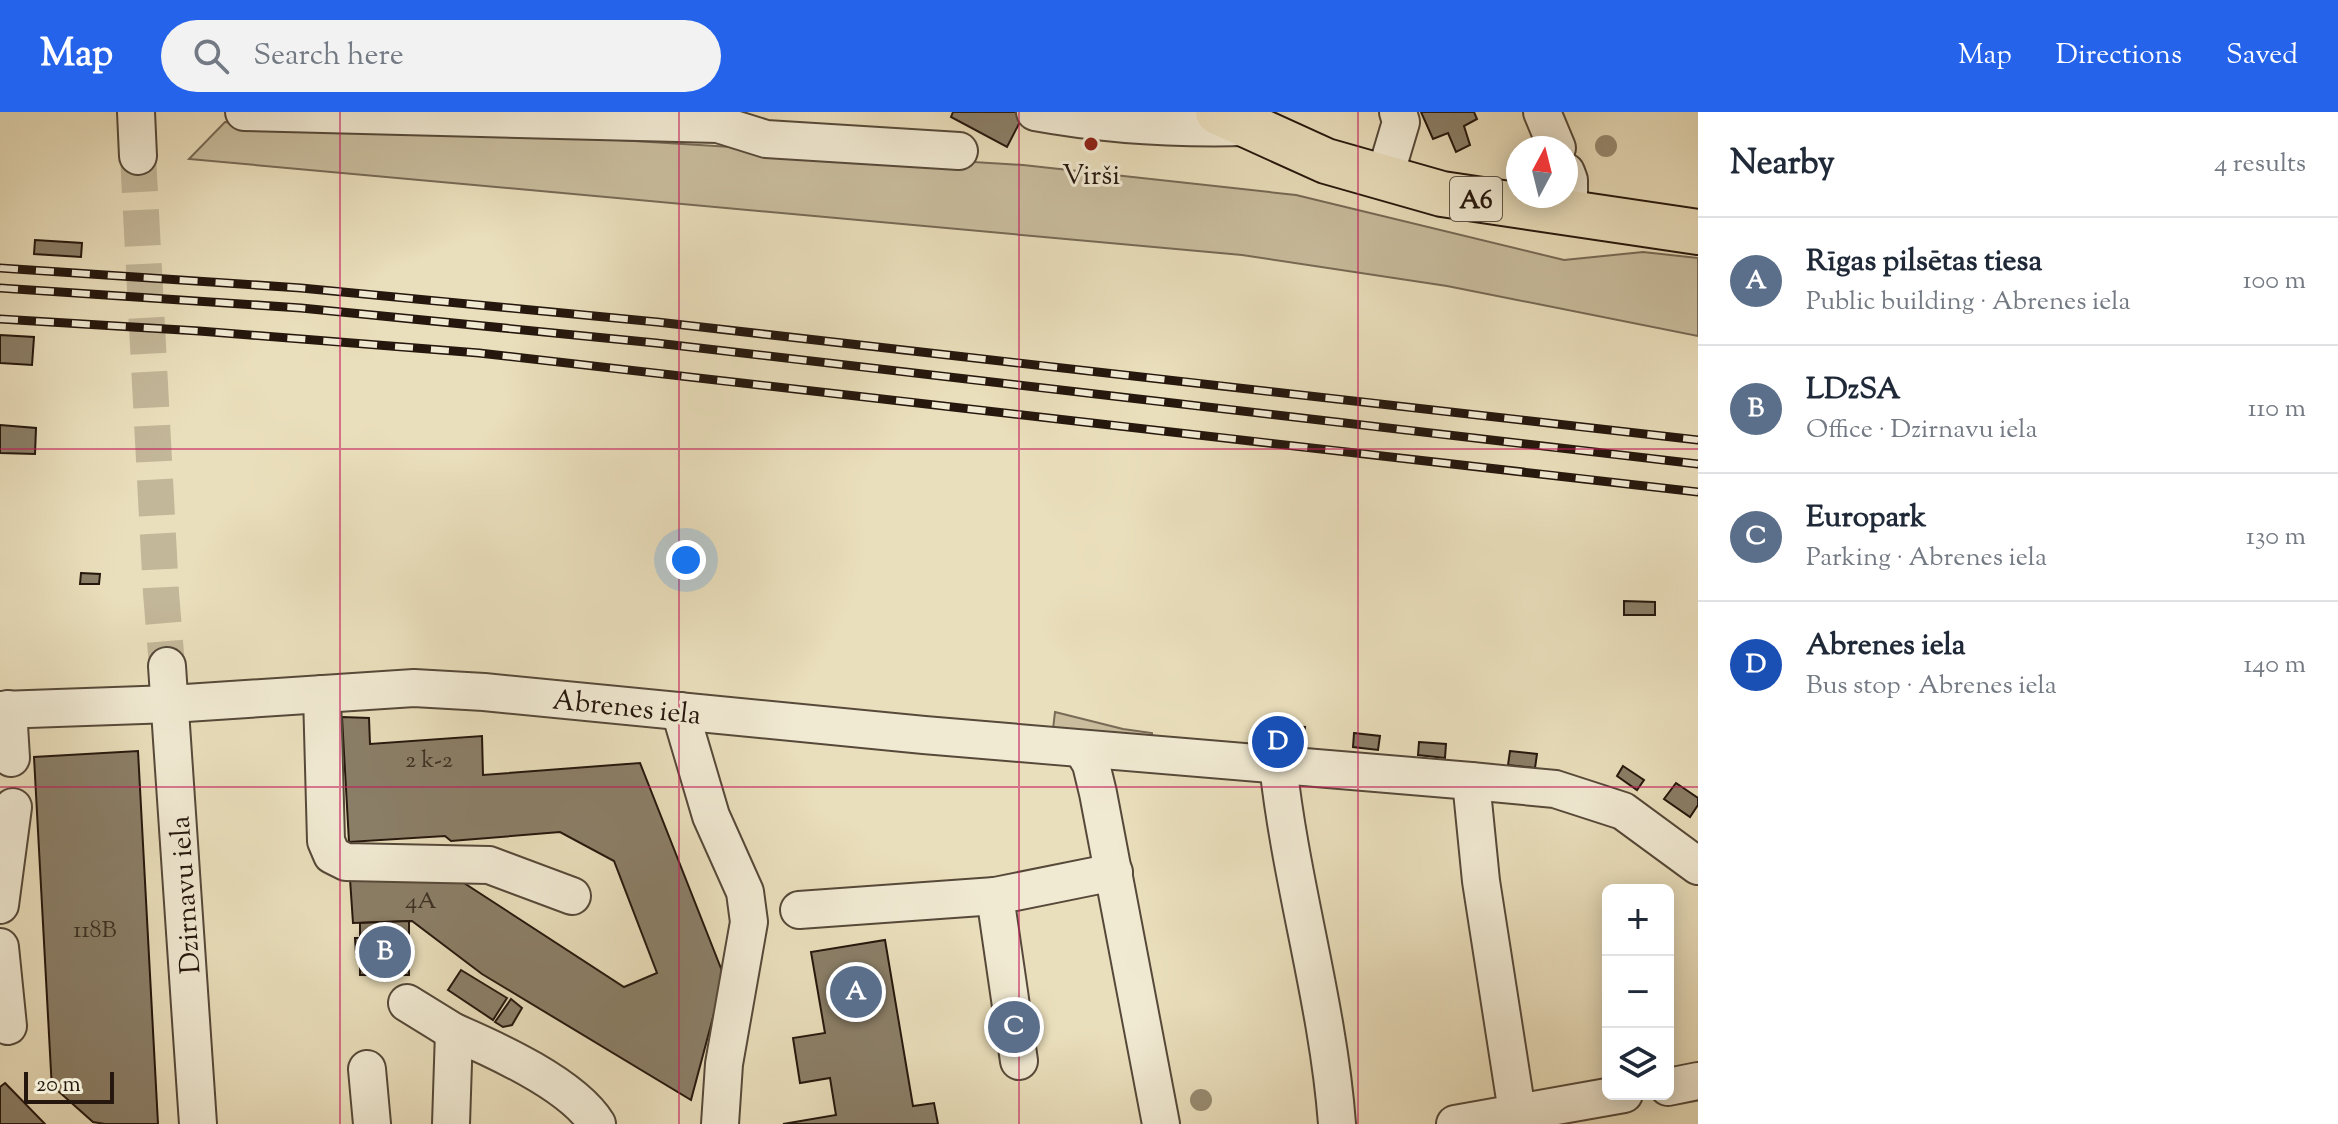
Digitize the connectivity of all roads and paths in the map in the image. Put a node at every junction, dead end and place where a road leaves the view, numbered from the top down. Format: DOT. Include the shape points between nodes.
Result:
graph roads {
  1 [pos="136,112"];
  2 [pos="244,112"];
  3 [pos="1035,112"];
  4 [pos="1398,112"];
  5 [pos="1542,112"];
  6 [pos="718,118"];
  7 [pos="1115,118"];
  8 [pos="1233,120"];
  9 [pos="1552,136"];
  10 [pos="959,151"];
  11 [pos="138,156"];
  12 [pos="1384,179"];
  13 [pos="1506,193"];
  14 [pos="1578,196"];
  15 [pos="1698,232"];
  16 [pos="167,666"];
  17 [pos="322,694"];
  18 [pos="171,704"];
  19 [pos="4,710"];
  20 [pos="680,711"];
  21 [pos="1082,749"];
  22 [pos="11,758"];
  23 [pos="1278,764"];
  24 [pos="1471,781"];
  25 [pos="13,807"];
  26 [pos="1698,866"];
  27 [pos="1114,872"];
  28 [pos="572,896"];
  29 [pos="995,896"];
  30 [pos="0,905"];
  31 [pos="799,910"];
  32 [pos="0,947"];
  33 [pos="407,1003"];
  34 [pos="8,1026"];
  35 [pos="454,1032"];
  36 [pos="1019,1061"];
  37 [pos="367,1069"];
  38 [pos="1698,1081"];
  39 [pos="1674,1086"];
  40 [pos="1602,1098"];
  41 [pos="1517,1112"];
  42 [pos="198,1124"];
  43 [pos="372,1124"];
  44 [pos="451,1124"];
  45 [pos="597,1124"];
  46 [pos="720,1124"];
  47 [pos="1161,1124"];
  48 [pos="1337,1124"];
  49 [pos="1455,1124"];
  1 -- 11 [label="street"];
  2 -- 6 [label="street"];
  3 -- 7 [label="street"];
  4 -- 12 [label="street" via="1401,122"];
  5 -- 9 [label="street"];
  6 -- 10 [label="street" via="766,139"];
  7 -- 8 [label="street" via="1181,129"];
  8 -- 12 [label="highway, A6" via="1326,161"];
  12 -- 13 [label="highway, A6" via="1442,194"];
  14 -- 15 [label="highway, A6"];
  16 -- 18 [label="street, Dzirnavu iela"];
  17 -- 18 [label="street, Abrenes iela"];
  17 -- 20 [label="street, Abrenes iela" via="428,689"];
  17 -- 28 [label="street" via="326,841 332,855 346,862 489,865"];
  18 -- 19 [label="street, Abrenes iela"];
  18 -- 42 [label="street, Dzirnavu iela"];
  19 -- 22 [label="street"];
  20 -- 21 [label="street, Abrenes iela"];
  20 -- 46 [label="street" via="711,816 745,892 749,922 724,1064"];
  21 -- 23 [label="street, Abrenes iela"];
  21 -- 27 [label="street" via="1091,764"];
  23 -- 24 [label="street, Abrenes iela"];
  23 -- 48 [label="street" via="1284,823 1334,1079"];
  24 -- 26 [label="street, Abrenes iela" via="1555,789 1623,811"];
  24 -- 41 [label="street"];
  25 -- 30 [label="street"];
  27 -- 29 [label="street"];
  27 -- 47 [label="street"];
  29 -- 31 [label="street"];
  29 -- 36 [label="street"];
  32 -- 34 [label="street"];
  33 -- 35 [label="street"];
  35 -- 44 [label="street"];
  35 -- 45 [label="street" via="518,1061 588,1110"];
  37 -- 43 [label="street"];
  38 -- 39 [label="street"];
  40 -- 41 [label="street"];
  41 -- 49 [label="street"];
}
